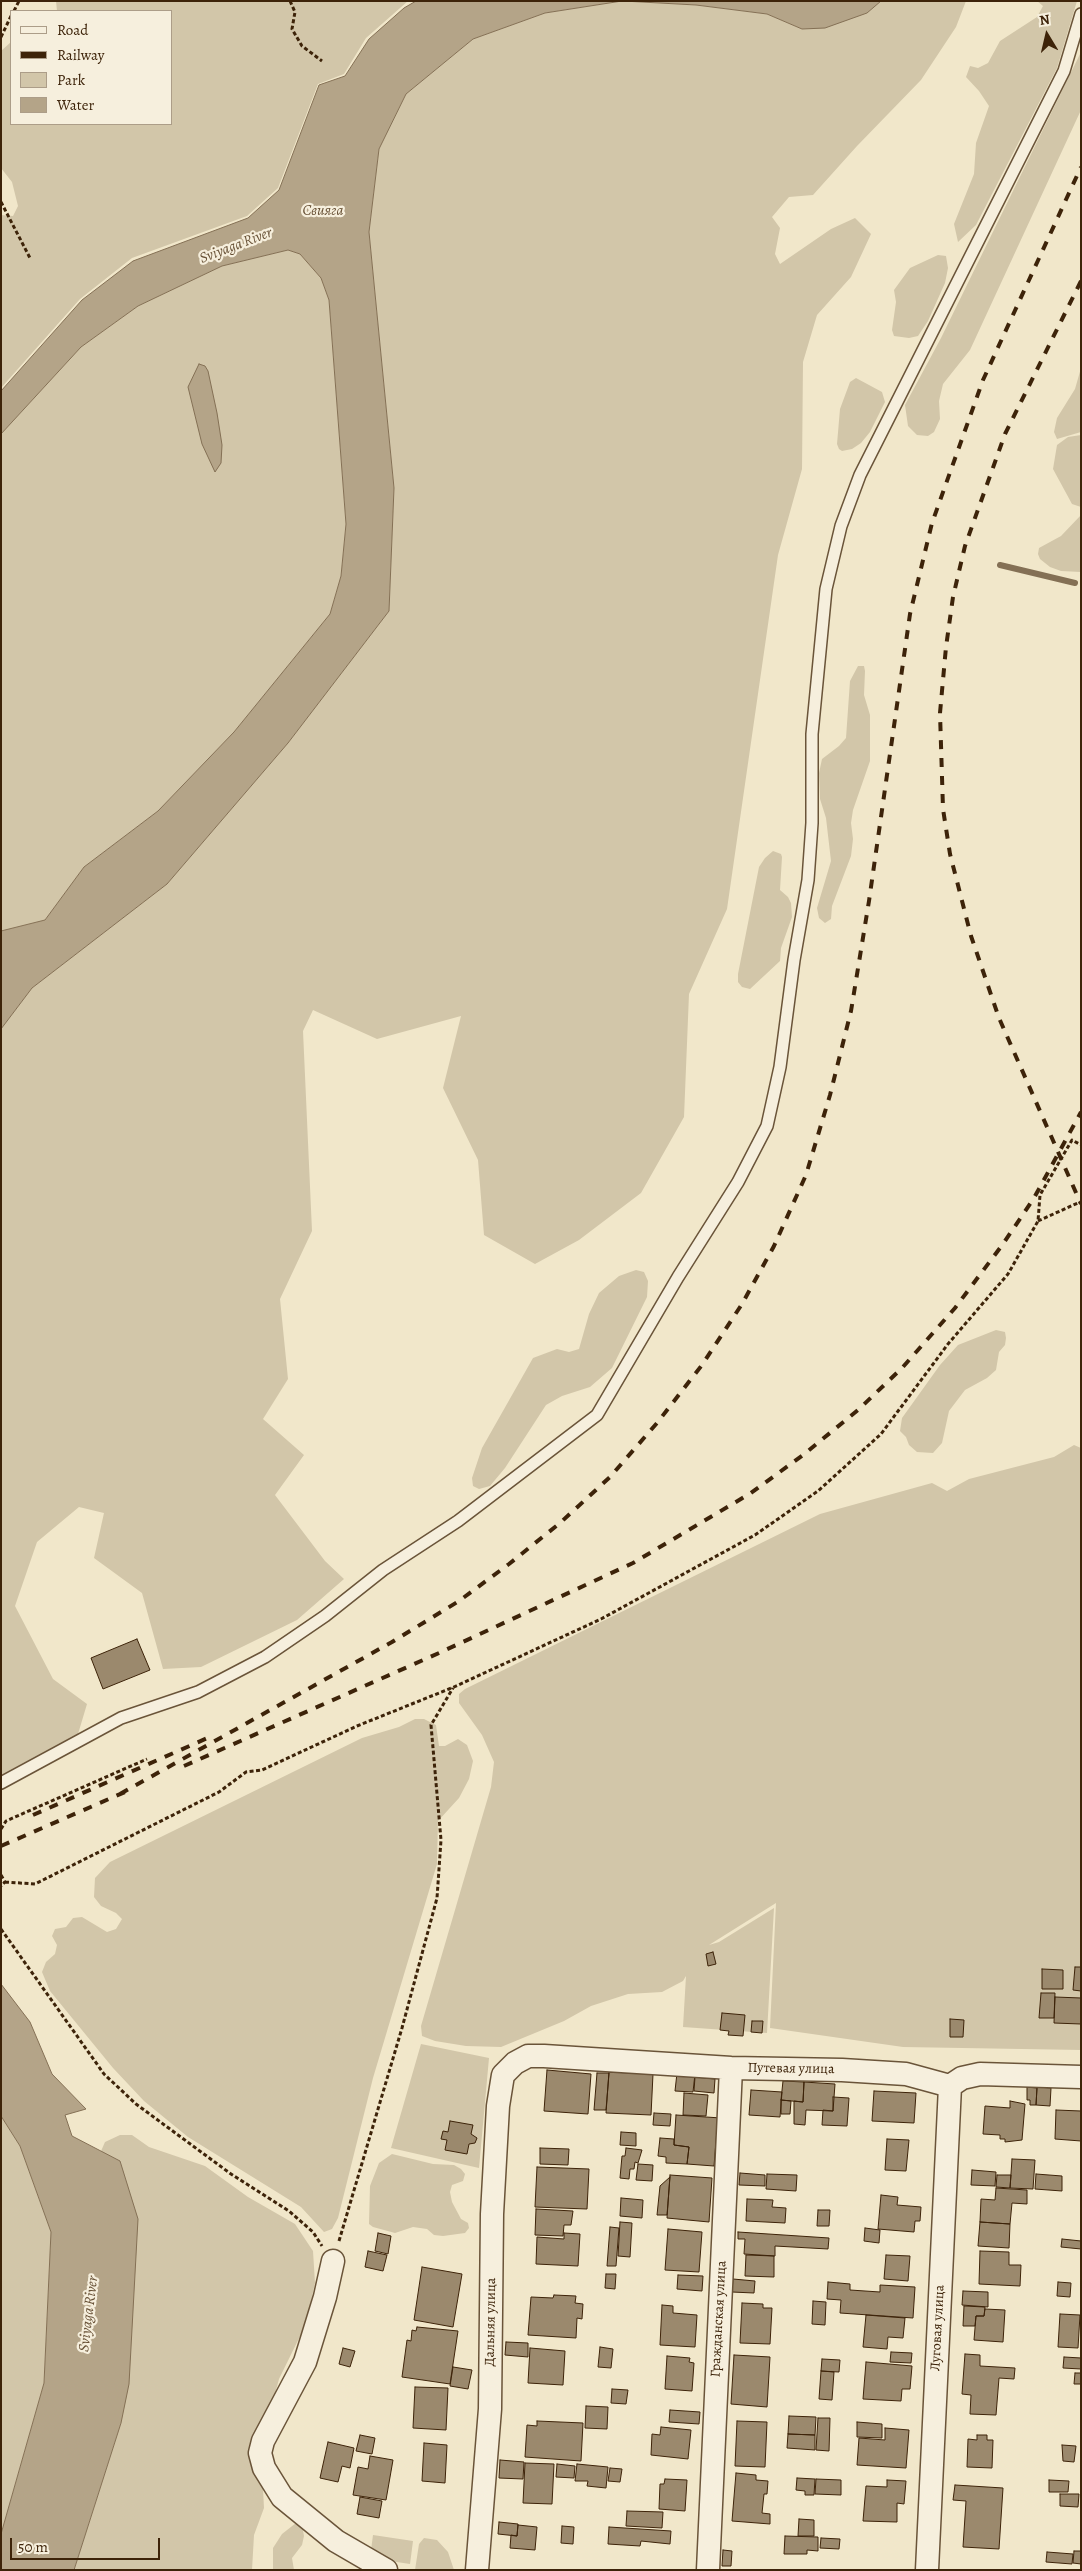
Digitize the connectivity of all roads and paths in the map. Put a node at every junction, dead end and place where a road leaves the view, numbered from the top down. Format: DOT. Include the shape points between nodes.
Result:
graph roads {
  1 [pos="290,1"];
  2 [pos="1081,14"];
  3 [pos="10,18"];
  4 [pos="1,37"];
  5 [pos="322,61"];
  6 [pos="1,202"];
  7 [pos="30,258"];
  8 [pos="1081,1145"];
  9 [pos="1080,1202"];
  10 [pos="1038,1222"];
  11 [pos="454,1687"];
  12 [pos="147,1759"];
  13 [pos="1,1782"];
  14 [pos="1,1829"];
  15 [pos="1,1875"];
  16 [pos="5,1882"];
  17 [pos="1,1886"];
  18 [pos="1,1929"];
  19 [pos="730,2068"];
  20 [pos="503,2075"];
  21 [pos="1081,2078"];
  22 [pos="950,2086"];
  23 [pos="333,2261"];
  24 [pos="386,2570"];
  25 [pos="478,2570"];
  26 [pos="708,2570"];
  27 [pos="927,2570"];
  1 -- 5 [label="path" via="296,12 292,30 302,46"];
  2 -- 13 [label="lane" via="1064,71 860,475 841,526 826,589 812,734 808,880 780,1067 767,1126 738,1182 597,1415 458,1521 383,1570 325,1616 265,1657 198,1692 122,1718"];
  3 -- 4 [label="path"];
  6 -- 7 [label="path"];
  8 -- 10 [label="path" via="1072,1140 1040,1196"];
  9 -- 10 [label="path"];
  10 -- 11 [label="path" via="1008,1274 948,1344 881,1434 818,1491 755,1535 601,1619"];
  11 -- 16 [label="path" via="357,1726 262,1770 246,1772 219,1792 35,1884"];
  11 -- 23 [label="path" via="431,1725 442,1840 437,1898"];
  12 -- 14 [label="path" via="6,1820"];
  15 -- 16 [label="path"];
  16 -- 17 [label="path"];
  18 -- 23 [label="path" via="104,2074 136,2104 231,2174 289,2211 313,2232"];
  19 -- 20 [label="street, Путевая улица" via="528,2056"];
  19 -- 22 [label="street, Путевая улица" via="897,2074"];
  19 -- 26 [label="street, Гражданская улица"];
  20 -- 25 [label="street, Дальняя улица" via="495,2145 490,2409"];
  21 -- 22 [label="street" via="980,2074 962,2078"];
  22 -- 27 [label="street, Луговая улица"];
  23 -- 24 [label="street" via="305,2362 263,2441 260,2453 264,2468 282,2497 336,2541"];
}
